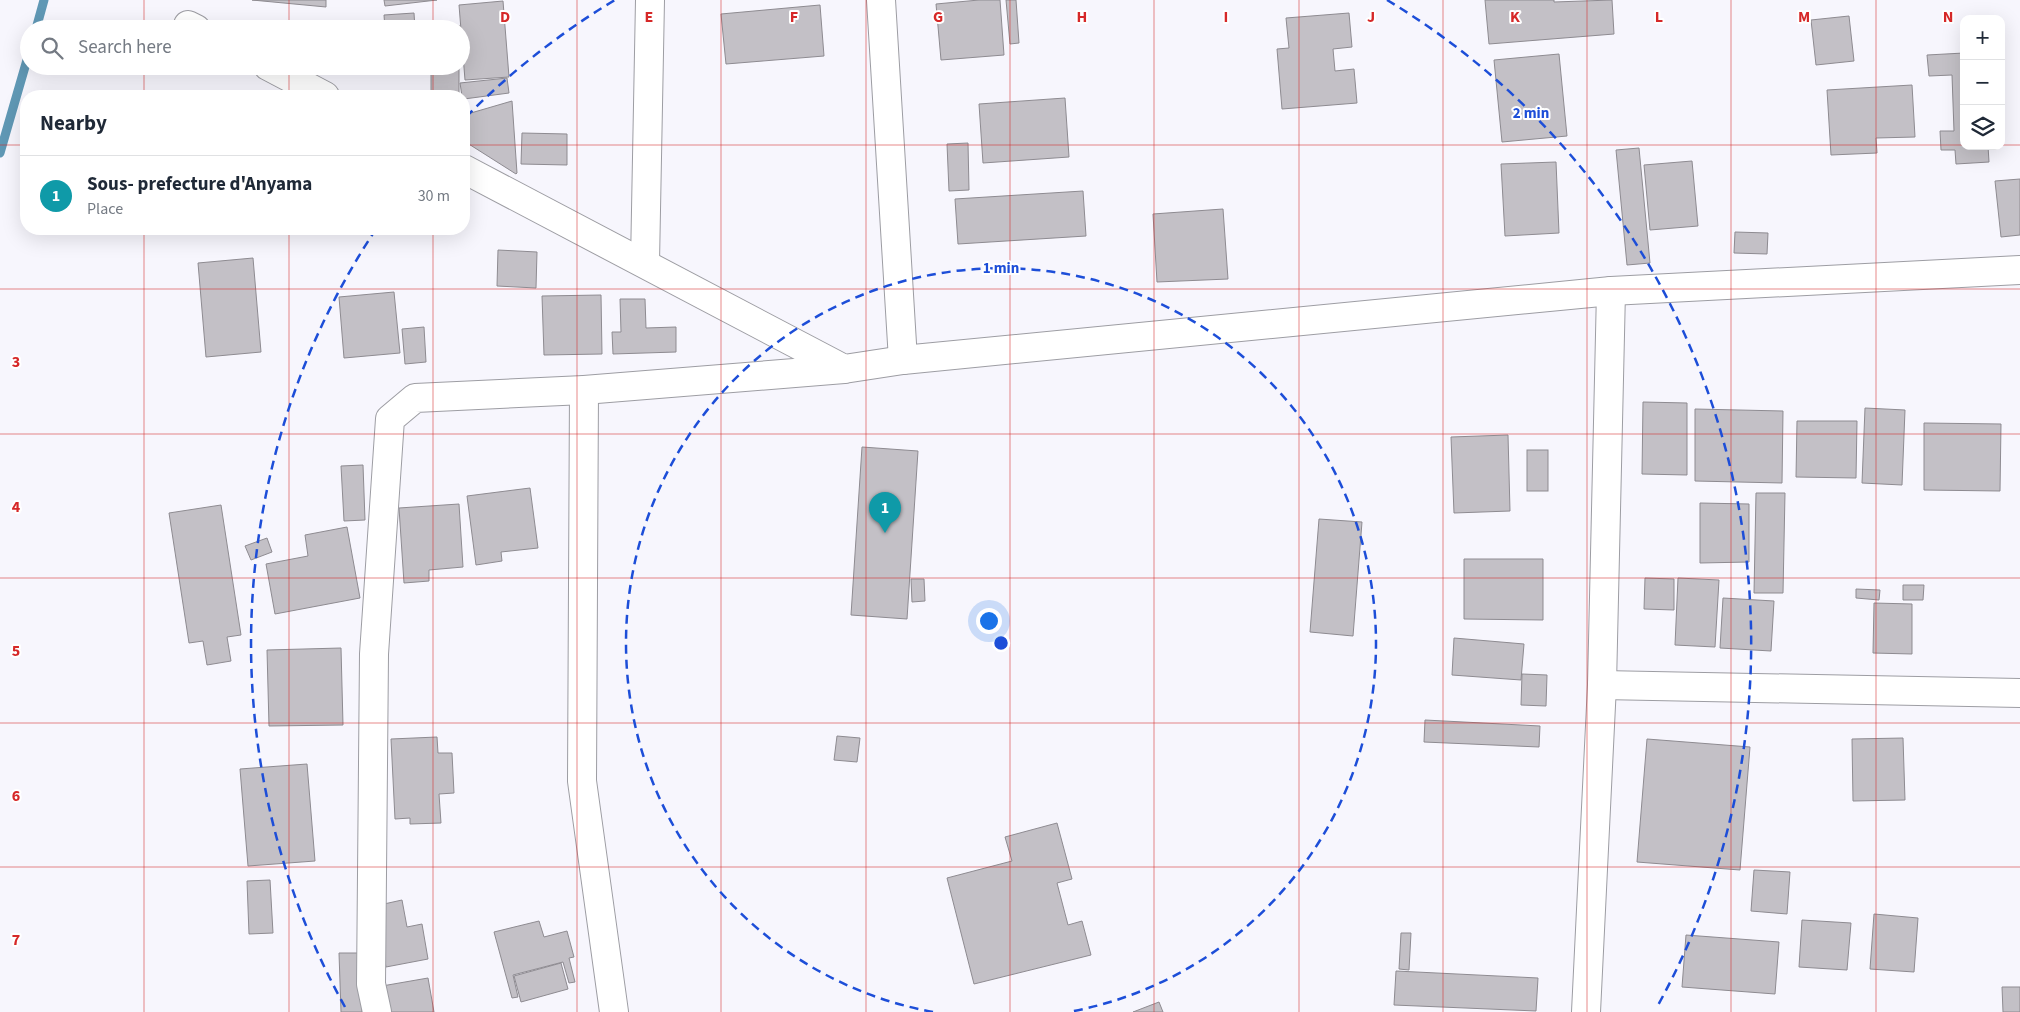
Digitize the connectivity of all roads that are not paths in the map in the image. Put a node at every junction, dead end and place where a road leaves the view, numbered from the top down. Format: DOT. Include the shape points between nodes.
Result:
graph roads {
  1 [pos="650,0"];
  2 [pos="881,0"];
  3 [pos="285,75"];
  4 [pos="314,90"];
  5 [pos="470,172"];
  6 [pos="645,263"];
  7 [pos="2020,270"];
  8 [pos="1610,291"];
  9 [pos="903,360"];
  10 [pos="844,369"];
  11 [pos="584,390"];
  12 [pos="1602,685"];
  13 [pos="2020,693"];
  14 [pos="377,1012"];
  15 [pos="614,1012"];
  16 [pos="1586,1012"];
  1 -- 6 [label="street"];
  2 -- 9 [label="street"];
  3 -- 4 [label="street"];
  5 -- 6 [label="street"];
  6 -- 10 [label="street"];
  7 -- 8 [label="street"];
  8 -- 9 [label="street"];
  8 -- 12 [label="street"];
  9 -- 10 [label="street"];
  10 -- 11 [label="street"];
  11 -- 14 [label="street" via="414,398 390,419 374,654 371,984"];
  11 -- 15 [label="street" via="582,780"];
  12 -- 13 [label="street"];
  12 -- 16 [label="street"];
}
